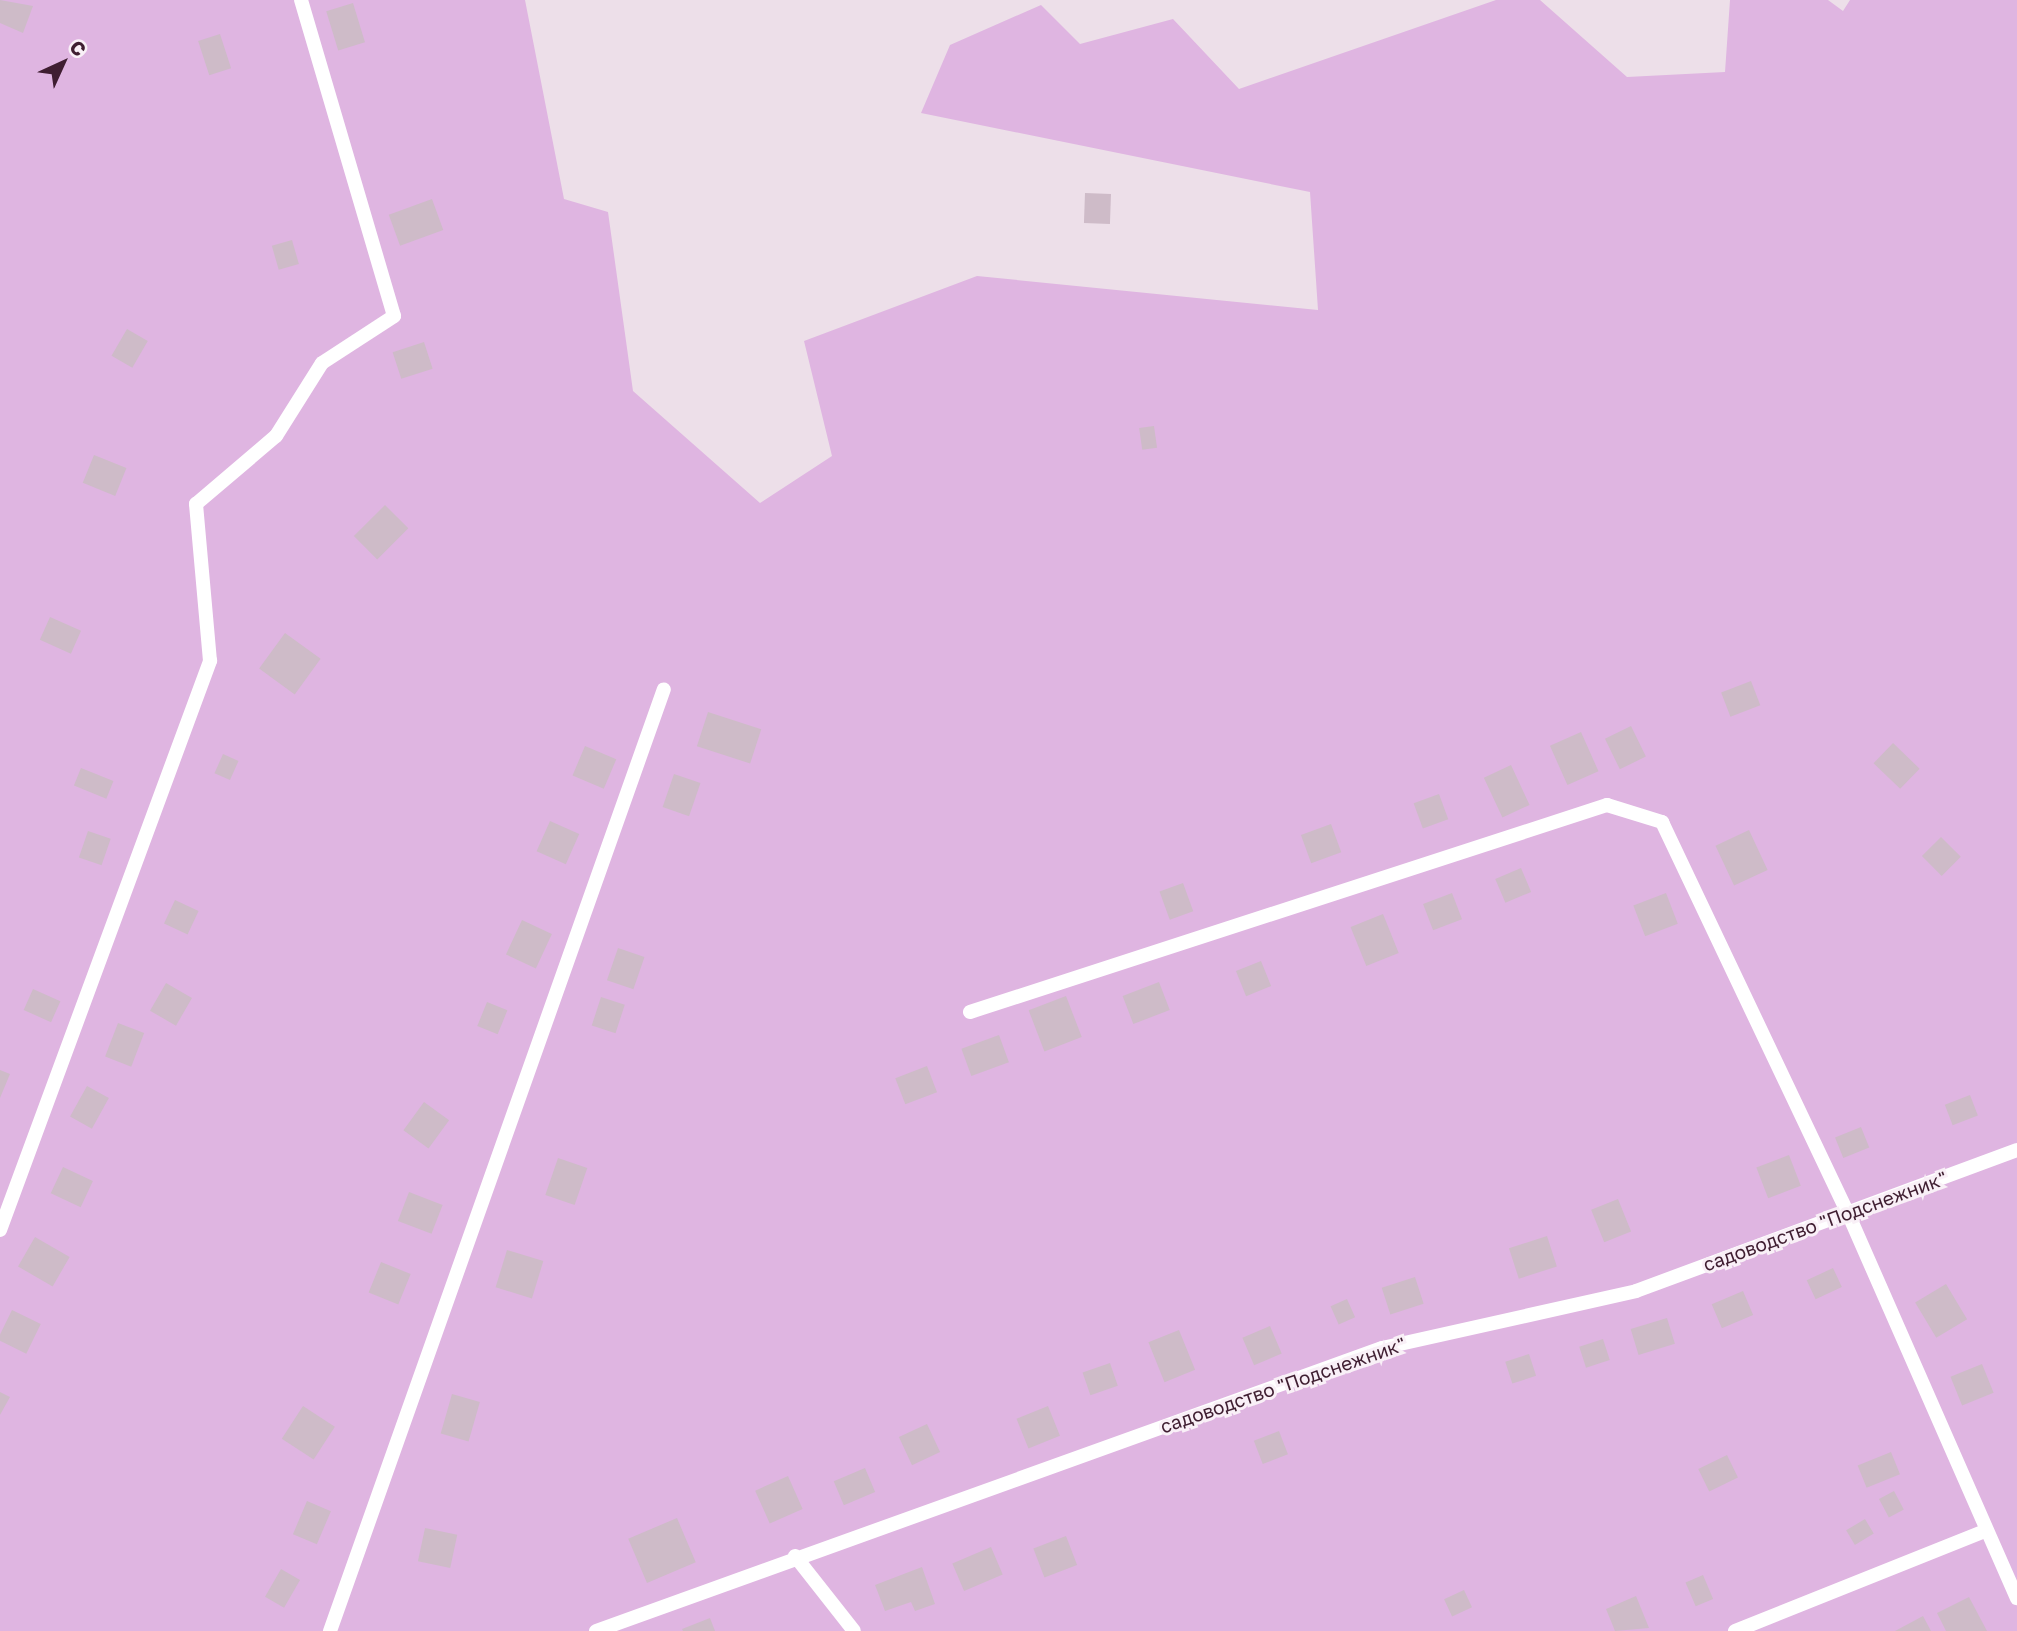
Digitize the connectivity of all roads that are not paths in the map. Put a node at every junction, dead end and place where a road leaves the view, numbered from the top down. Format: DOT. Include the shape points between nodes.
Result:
graph roads {
  1 [pos="301,0"];
  2 [pos="664,689"];
  3 [pos="970,1012"];
  4 [pos="2017,1150"];
  5 [pos="1847,1212"];
  6 [pos="0,1230"];
  7 [pos="1987,1530"];
  8 [pos="795,1556"];
  9 [pos="2017,1598"];
  10 [pos="330,1631"];
  11 [pos="596,1631"];
  12 [pos="855,1631"];
  13 [pos="1735,1631"];
  1 -- 6 [label="lane" via="394,316 322,363 276,436 196,504 210,661"];
  2 -- 10 [label="lane"];
  3 -- 5 [label="lane" via="1606,805 1662,822"];
  4 -- 5 [label="lane, садоводство \"Подснежник\""];
  5 -- 7 [label="lane"];
  5 -- 8 [label="lane, садоводство \"Подснежник\"" via="1636,1291 1382,1348"];
  7 -- 9 [label="lane"];
  7 -- 13 [label="lane"];
  8 -- 11 [label="lane, садоводство \"Подснежник\""];
  8 -- 12 [label="lane"];
}
